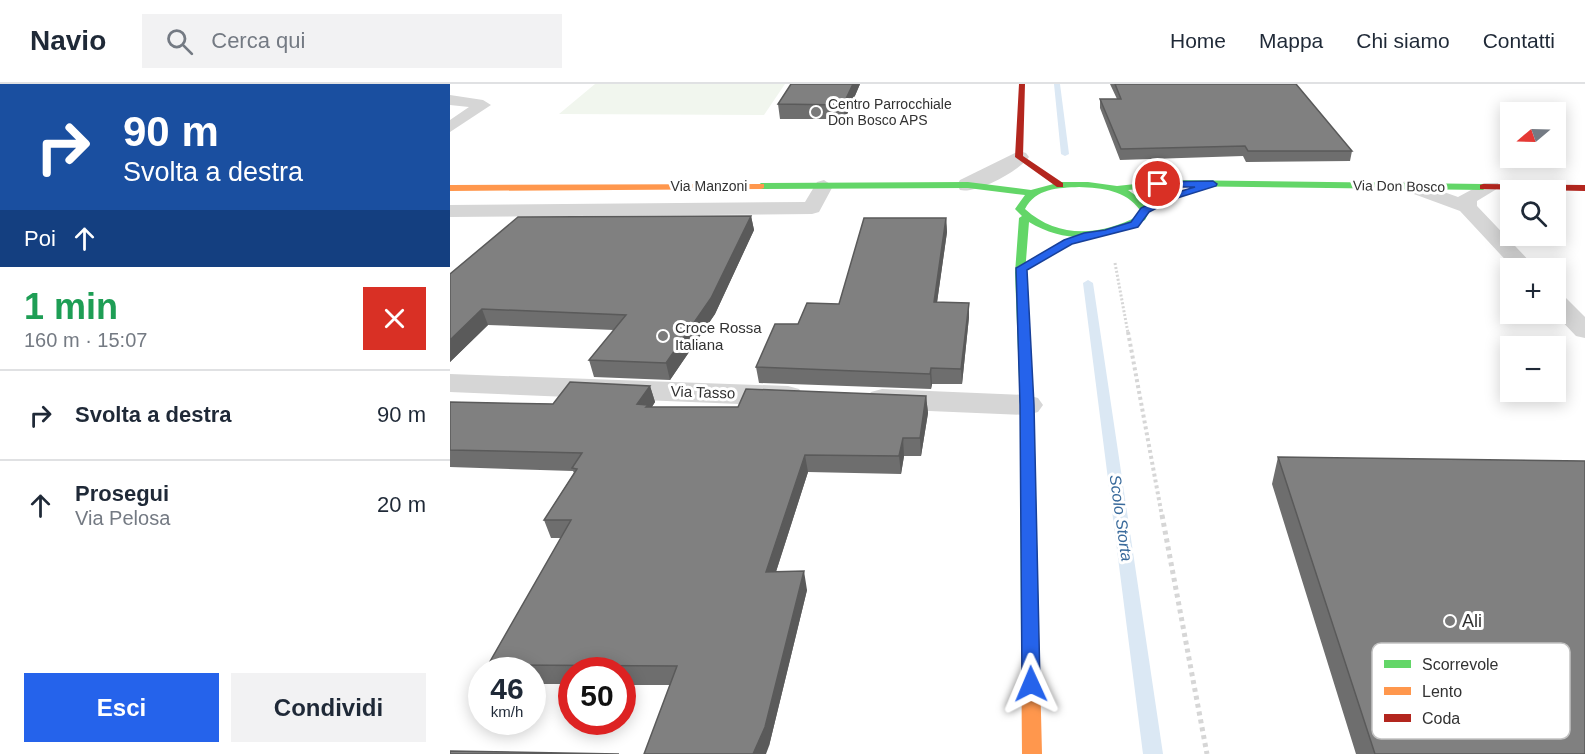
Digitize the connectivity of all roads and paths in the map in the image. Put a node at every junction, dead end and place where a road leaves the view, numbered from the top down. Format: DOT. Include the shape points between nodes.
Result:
graph roads {
  1 [pos="455,84"];
  2 [pos="1022,84"];
  3 [pos="450,88"];
  4 [pos="450,100"];
  5 [pos="450,127"];
  6 [pos="1019,157"];
  7 [pos="969,184"];
  8 [pos="1213,184"];
  9 [pos="1060,185"];
  10 [pos="824,186"];
  11 [pos="1410,186"];
  12 [pos="1491,187"];
  13 [pos="450,188"];
  14 [pos="1585,188"];
  15 [pos="1116,189"];
  16 [pos="1031,193"];
  17 [pos="1467,207"];
  18 [pos="1145,210"];
  19 [pos="450,211"];
  20 [pos="1024,218"];
  21 [pos="1088,235"];
  22 [pos="1059,247"];
  23 [pos="1114,257"];
  24 [pos="1515,258"];
  25 [pos="1566,311"];
  26 [pos="1585,330"];
  27 [pos="450,383"];
  28 [pos="815,397"];
  29 [pos="850,398"];
  30 [pos="1027,405"];
  31 [pos="1032,754"];
  32 [pos="1207,754"];
  1 -- 3 [label="lane"];
  2 -- 6 [label="main road"];
  4 -- 5 [label="lane" via="483,105"];
  6 -- 7 [label="street"];
  6 -- 9 [label="main road"];
  7 -- 10 [label="main road, Via Manzoni"];
  7 -- 16 [label="main road, Via Manzoni"];
  8 -- 11 [label="main road, Via Don Bosco"];
  8 -- 15 [label="main road, Via Don Bosco" via="1172,183"];
  8 -- 18 [label="main road, Via Don Bosco"];
  9 -- 15 [label="main road"];
  9 -- 16 [label="main road"];
  10 -- 13 [label="main road, Via Manzoni"];
  10 -- 19 [label="lane" via="812,207"];
  11 -- 12 [label="main road, Via Don Bosco"];
  11 -- 17 [label="lane"];
  12 -- 14 [label="main road, Via Don Bosco"];
  12 -- 17 [label="lane" via="1467,198"];
  15 -- 18 [label="main road" via="1141,202"];
  16 -- 20 [label="main road" via="1022,201"];
  17 -- 24 [label="lane"];
  18 -- 21 [label="main road, Via Don Bosco" via="1135,225"];
  20 -- 21 [label="main road" via="1050,230"];
  20 -- 30 [label="main road"];
  21 -- 22 [label="main road"];
  23 -- 32 [label="path"];
  25 -- 26 [label="lane"];
  27 -- 28 [label="street, Via Tasso"];
  29 -- 30 [label="street"];
  30 -- 31 [label="main road"];
}
